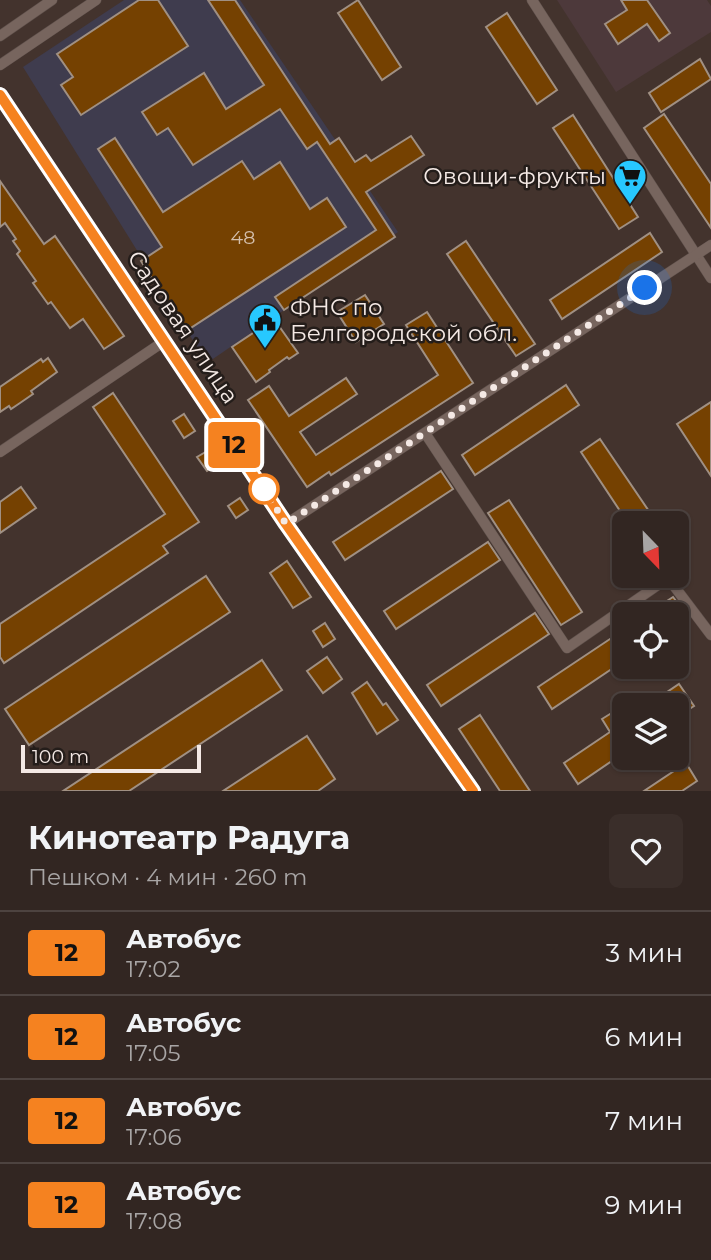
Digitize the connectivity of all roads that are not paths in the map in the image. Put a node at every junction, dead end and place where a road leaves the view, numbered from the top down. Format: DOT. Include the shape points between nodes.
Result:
graph roads {
  1 [pos="52,0"];
  2 [pos="96,0"];
  3 [pos="531,0"];
  4 [pos="0,36"];
  5 [pos="0,65"];
  6 [pos="0,95"];
  7 [pos="711,244"];
  8 [pos="696,255"];
  9 [pos="711,278"];
  10 [pos="166,340"];
  11 [pos="425,433"];
  12 [pos="0,452"];
  13 [pos="286,524"];
  14 [pos="711,635"];
  15 [pos="473,791"];
  1 -- 4 [label="street"];
  2 -- 5 [label="street"];
  3 -- 8 [label="street"];
  6 -- 10 [label="main road, Садовая улица"];
  7 -- 8 [label="street"];
  8 -- 9 [label="street"];
  8 -- 11 [label="street"];
  10 -- 12 [label="street"];
  10 -- 13 [label="main road, Садовая улица"];
  11 -- 13 [label="street"];
  11 -- 14 [label="street" via="567,648 668,578"];
  13 -- 15 [label="main road, Садовая улица"];
}
